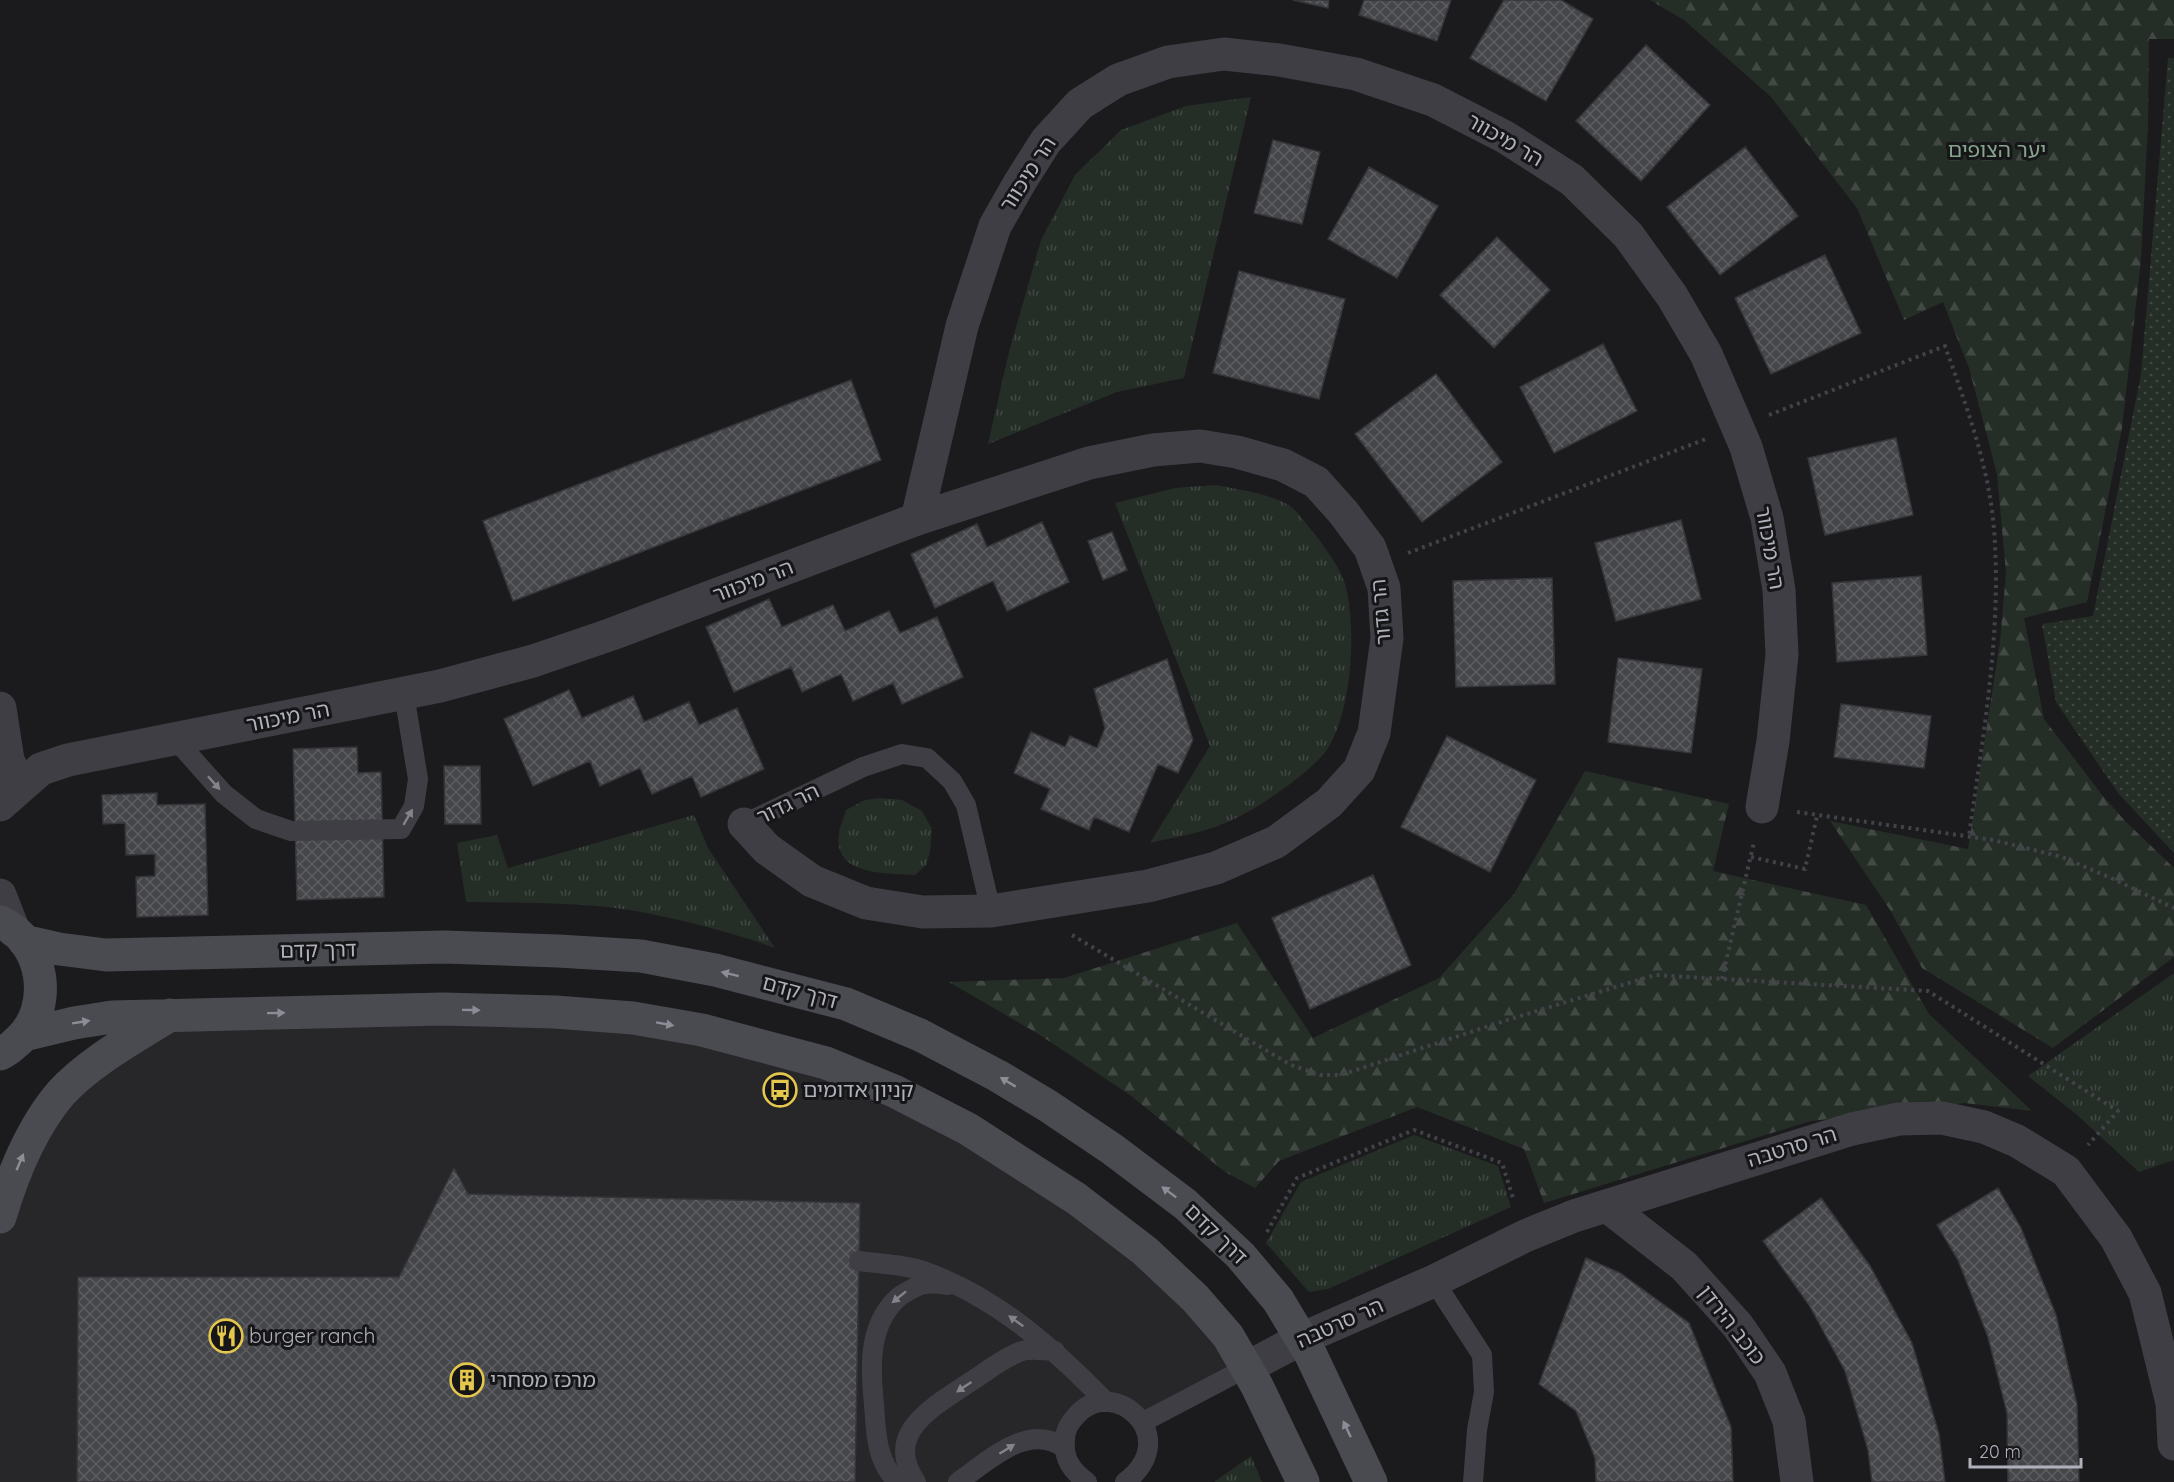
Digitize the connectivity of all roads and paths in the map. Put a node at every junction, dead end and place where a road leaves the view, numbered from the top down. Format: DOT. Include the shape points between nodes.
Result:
graph roads {
  1 [pos="1737,427"];
  2 [pos="917,519"];
  3 [pos="1376,565"];
  4 [pos="404,694"];
  5 [pos="0,708"];
  6 [pos="175,739"];
  7 [pos="10,796"];
  8 [pos="1762,807"];
  9 [pos="1817,815"];
  10 [pos="744,824"];
  11 [pos="0,829"];
  12 [pos="1969,836"];
  13 [pos="1751,857"];
  14 [pos="0,895"];
  15 [pos="1007,908"];
  16 [pos="2174,908"];
  17 [pos="13,931"];
  18 [pos="1722,979"];
  19 [pos="170,1015"];
  20 [pos="12,1045"];
  21 [pos="0,1077"];
  22 [pos="2066,1171"];
  23 [pos="1606,1206"];
  24 [pos="0,1217"];
  25 [pos="1525,1236"];
  26 [pos="859,1261"];
  27 [pos="1248,1264"];
  28 [pos="1434,1281"];
  29 [pos="954,1285"];
  30 [pos="1301,1339"];
  31 [pos="1054,1351"];
  32 [pos="1246,1368"];
  33 [pos="1106,1402"];
  34 [pos="1143,1422"];
  35 [pos="2174,1444"];
  36 [pos="1064,1448"];
  37 [pos="897,1482"];
  38 [pos="916,1482"];
  39 [pos="958,1482"];
  40 [pos="1087,1482"];
  41 [pos="1125,1482"];
  42 [pos="1303,1482"];
  43 [pos="1371,1482"];
  44 [pos="1473,1482"];
  45 [pos="1797,1482"];
  1 -- 2 [label="street, הר מיכוור" via="1706,354 1672,296 1628,235 1572,180 1505,137 1432,100 1356,74 1224,54 1168,62 1118,80 1080,104 1041,149 995,226 962,326"];
  1 -- 3 [label="path"];
  1 -- 8 [label="street, הר מיכוור" via="1767,518 1779,590 1782,655"];
  1 -- 12 [label="path" via="1945,346 1971,417 1994,528 1997,607"];
  2 -- 3 [label="street, הר גדור" via="1089,463 1153,450 1200,446 1284,465 1316,482 1370,548"];
  2 -- 4 [label="street, הר מיכוור" via="533,661"];
  3 -- 15 [label="street, הר גדור" via="1384,588 1387,638 1374,733 1359,770 1329,803 1276,842 1216,868 1148,886"];
  4 -- 6 [label="street, הר מיכוור"];
  6 -- 4 [label="lane, one-way" via="224,794 256,819 291,831 401,829 414,806 418,780"];
  5 -- 7 [label="street"];
  6 -- 7 [label="street, הר מיכוור" via="68,760 41,770"];
  7 -- 11 [label="street, הר מיכוור"];
  8 -- 9 [label="path"];
  8 -- 13 [label="path"];
  9 -- 12 [label="path"];
  9 -- 13 [label="path" via="1805,869"];
  10 -- 15 [label="street, הר גדור" via="767,849 812,880 866,903 923,912"];
  10 -- 15 [label="lane, הר גדור" via="863,767 902,754 927,758 952,781 966,805"];
  12 -- 16 [label="path" via="2062,857"];
  13 -- 18 [label="path"];
  14 -- 17 [label="street"];
  15 -- 18 [label="path" via="1291,1065 1320,1075 1341,1075 1655,975"];
  17 -- 20 [label="main road" via="37,963 42,988 37,1013"];
  27 -- 17 [label="main road, דרך קדם, one-way" via="1185,1204 1085,1130 998,1076 920,1035 846,1004 715,970 641,956 444,947 106,955 59,949"];
  18 -- 22 [label="path" via="1928,991 2118,1111"];
  20 -- 19 [label="main road, one-way" via="74,1023"];
  24 -- 19 [label="main road, one-way" via="22,1155 62,1092 117,1048"];
  19 -- 32 [label="main road, one-way" via="443,1009 555,1012 633,1018 702,1030 826,1063 894,1091 968,1130 1077,1200 1145,1251 1195,1298 1228,1336"];
  20 -- 21 [label="main road"];
  22 -- 23 [label="street, הר סרטבה" via="2018,1141 1984,1127 1942,1118 1899,1119 1852,1129"];
  22 -- 35 [label="street, הר סרטבה" via="2116,1238 2145,1293 2172,1403"];
  23 -- 25 [label="street, הר סרטבה"];
  23 -- 45 [label="street, כוכב הירדן" via="1684,1266 1738,1326 1770,1372 1789,1421"];
  25 -- 27 [label="path" via="1502,1162 1414,1130 1298,1178"];
  25 -- 28 [label="street, הר סרטבה"];
  26 -- 29 [label="lane" via="922,1270"];
  27 -- 30 [label="main road, דרך קדם" via="1278,1300"];
  28 -- 30 [label="street, הר סרטבה"];
  28 -- 44 [label="lane" via="1482,1355 1484,1392"];
  31 -- 29 [label="lane, one-way" via="988,1301"];
  29 -- 37 [label="lane, one-way" via="926,1284 909,1289 891,1304 873,1341 872,1385 881,1459"];
  30 -- 32 [label="street, הר סרטבה"];
  43 -- 30 [label="main road, דרך קדם, one-way"];
  31 -- 33 [label="lane"];
  31 -- 38 [label="lane, one-way" via="1025,1350 1004,1360 923,1414 910,1429 906,1441 908,1471"];
  32 -- 34 [label="lane"];
  32 -- 42 [label="main road"];
  33 -- 34 [label="lane" via="1133,1411"];
  33 -- 36 [label="lane" via="1091,1404 1079,1412 1065,1433"];
  34 -- 41 [label="lane" via="1148,1436 1145,1462"];
  39 -- 36 [label="lane, one-way" via="1025,1440 1041,1438"];
  36 -- 40 [label="lane" via="1076,1474"];
}
